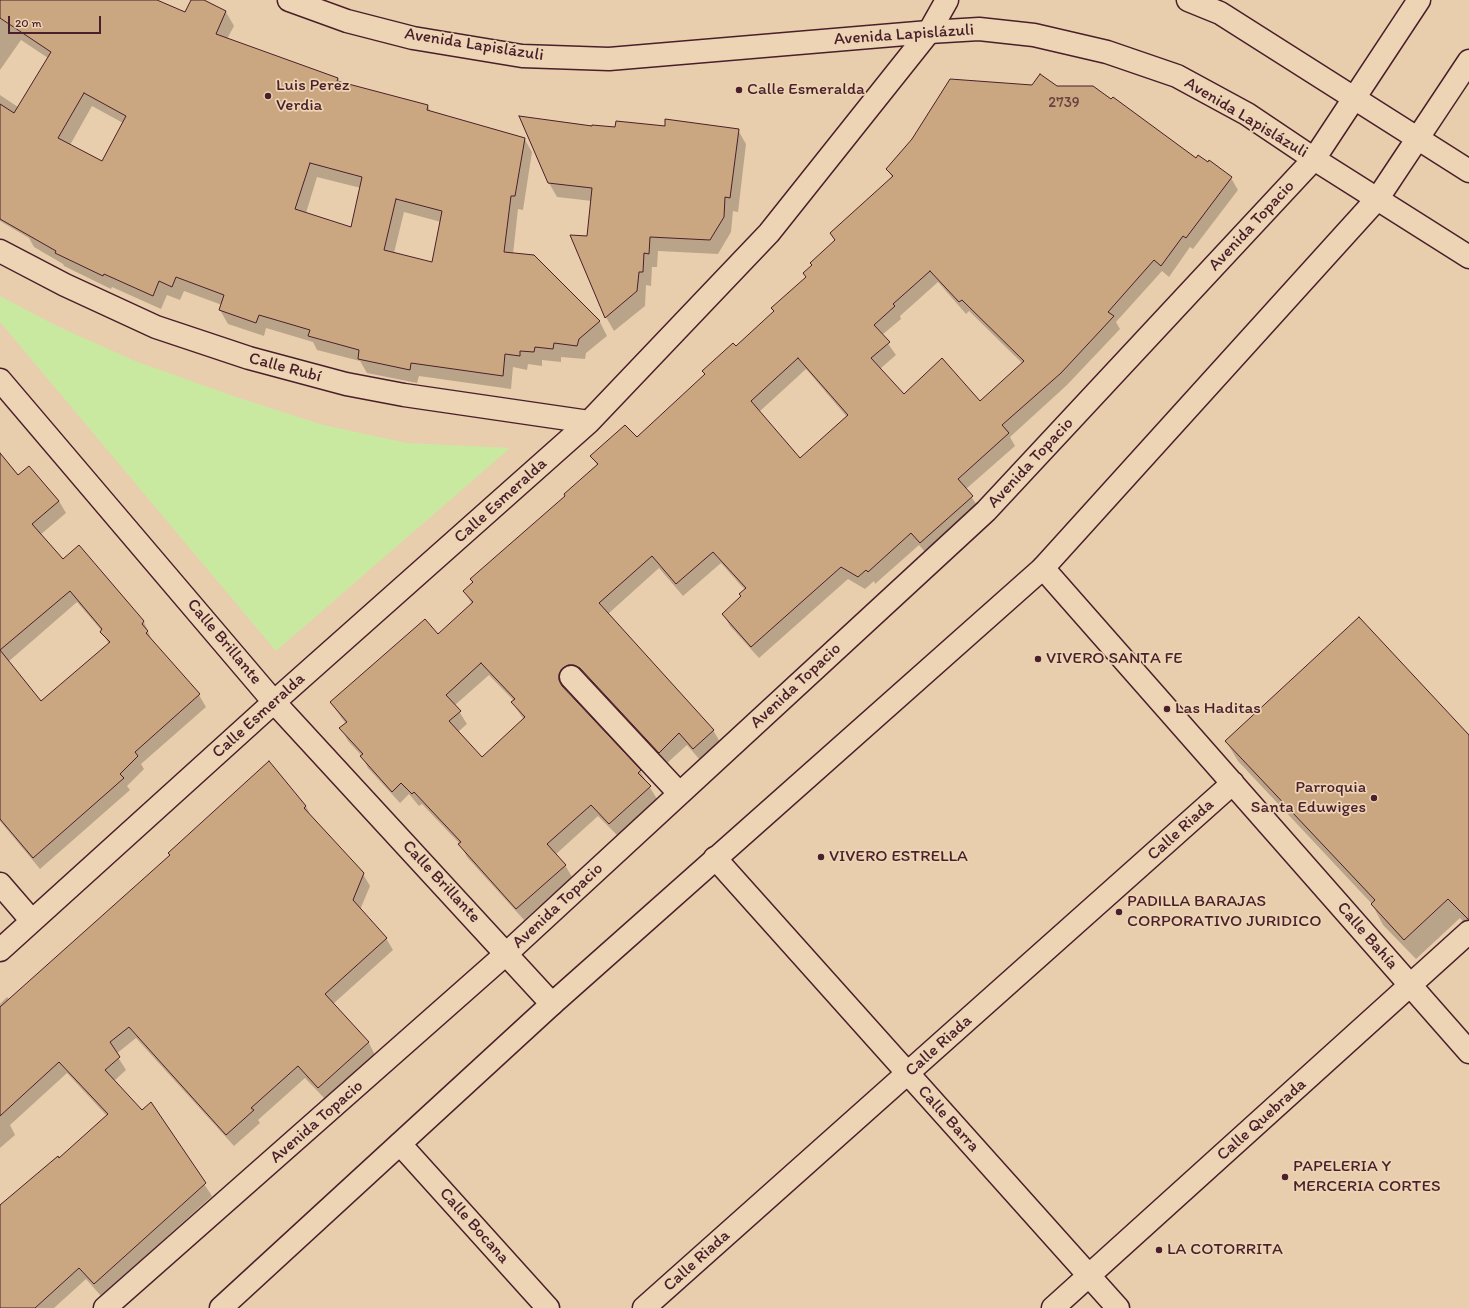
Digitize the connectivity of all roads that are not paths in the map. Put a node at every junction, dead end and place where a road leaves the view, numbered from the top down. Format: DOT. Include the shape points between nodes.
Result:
graph roads {
  1 [pos="289,0"];
  2 [pos="947,0"];
  3 [pos="1188,0"];
  4 [pos="1419,0"];
  5 [pos="928,32"];
  6 [pos="1469,61"];
  7 [pos="1354,98"];
  8 [pos="1418,138"];
  9 [pos="1314,159"];
  10 [pos="1469,171"];
  11 [pos="1378,198"];
  12 [pos="0,251"];
  13 [pos="1469,257"];
  14 [pos="0,380"];
  15 [pos="589,422"];
  16 [pos="1043,568"];
  17 [pos="571,676"];
  18 [pos="274,702"];
  19 [pos="1233,783"];
  20 [pos="679,794"];
  21 [pos="715,858"];
  22 [pos="0,884"];
  23 [pos="32,921"];
  24 [pos="1469,932"];
  25 [pos="0,950"];
  26 [pos="508,953"];
  27 [pos="1411,986"];
  28 [pos="552,1004"];
  29 [pos="1469,1052"];
  30 [pos="907,1073"];
  31 [pos="400,1144"];
  32 [pos="1089,1276"];
  33 [pos="105,1308"];
  34 [pos="221,1308"];
  35 [pos="548,1308"];
  36 [pos="644,1308"];
  37 [pos="1053,1308"];
  38 [pos="1118,1308"];
  1 -- 5 [label="street, Avenida Lapislázuli" via="347,21 413,38 522,56 609,59"];
  2 -- 5 [label="street, Calle Esmeralda"];
  3 -- 7 [label="street" via="1220,13"];
  4 -- 7 [label="street, Avenida Topacio"];
  5 -- 9 [label="street, Avenida Lapislázuli" via="979,29 1034,35 1107,52 1177,76 1247,114"];
  5 -- 15 [label="street, Calle Esmeralda" via="769,233"];
  6 -- 8 [label="street"];
  7 -- 8 [label="street"];
  7 -- 9 [label="street, Avenida Topacio"];
  8 -- 10 [label="street"];
  8 -- 11 [label="street"];
  9 -- 11 [label="street, Avenida Lapislázuli"];
  9 -- 20 [label="street, Avenida Topacio" via="986,511"];
  11 -- 13 [label="street, Avenida Lapislázuli"];
  11 -- 16 [label="street"];
  12 -- 15 [label="street, Calle Rubí" via="65,285 156,326 249,358 346,384 420,398"];
  14 -- 18 [label="street, Calle Brillante"];
  15 -- 18 [label="street, Calle Esmeralda"];
  16 -- 19 [label="street, Calle Bahía"];
  16 -- 21 [label="street"];
  17 -- 20 [label="street"];
  18 -- 23 [label="street, Calle Esmeralda"];
  18 -- 26 [label="street, Calle Brillante"];
  19 -- 27 [label="street, Calle Bahía"];
  19 -- 30 [label="street, Calle Riada"];
  20 -- 26 [label="street, Avenida Topacio"];
  21 -- 28 [label="street"];
  21 -- 30 [label="street, Calle Barra"];
  22 -- 23 [label="street"];
  23 -- 25 [label="street, Calle Esmeralda"];
  24 -- 27 [label="street, Calle Quebrada"];
  26 -- 28 [label="street, Calle Brillante"];
  26 -- 33 [label="street, Avenida Topacio"];
  27 -- 29 [label="street, Calle Bahía"];
  27 -- 32 [label="street, Calle Quebrada"];
  28 -- 31 [label="street"];
  30 -- 32 [label="street, Calle Barra"];
  30 -- 36 [label="street, Calle Riada"];
  31 -- 34 [label="street"];
  31 -- 35 [label="street, Calle Bocana"];
  32 -- 37 [label="street, Calle Quebrada"];
  32 -- 38 [label="street, Calle Barra"];
}
